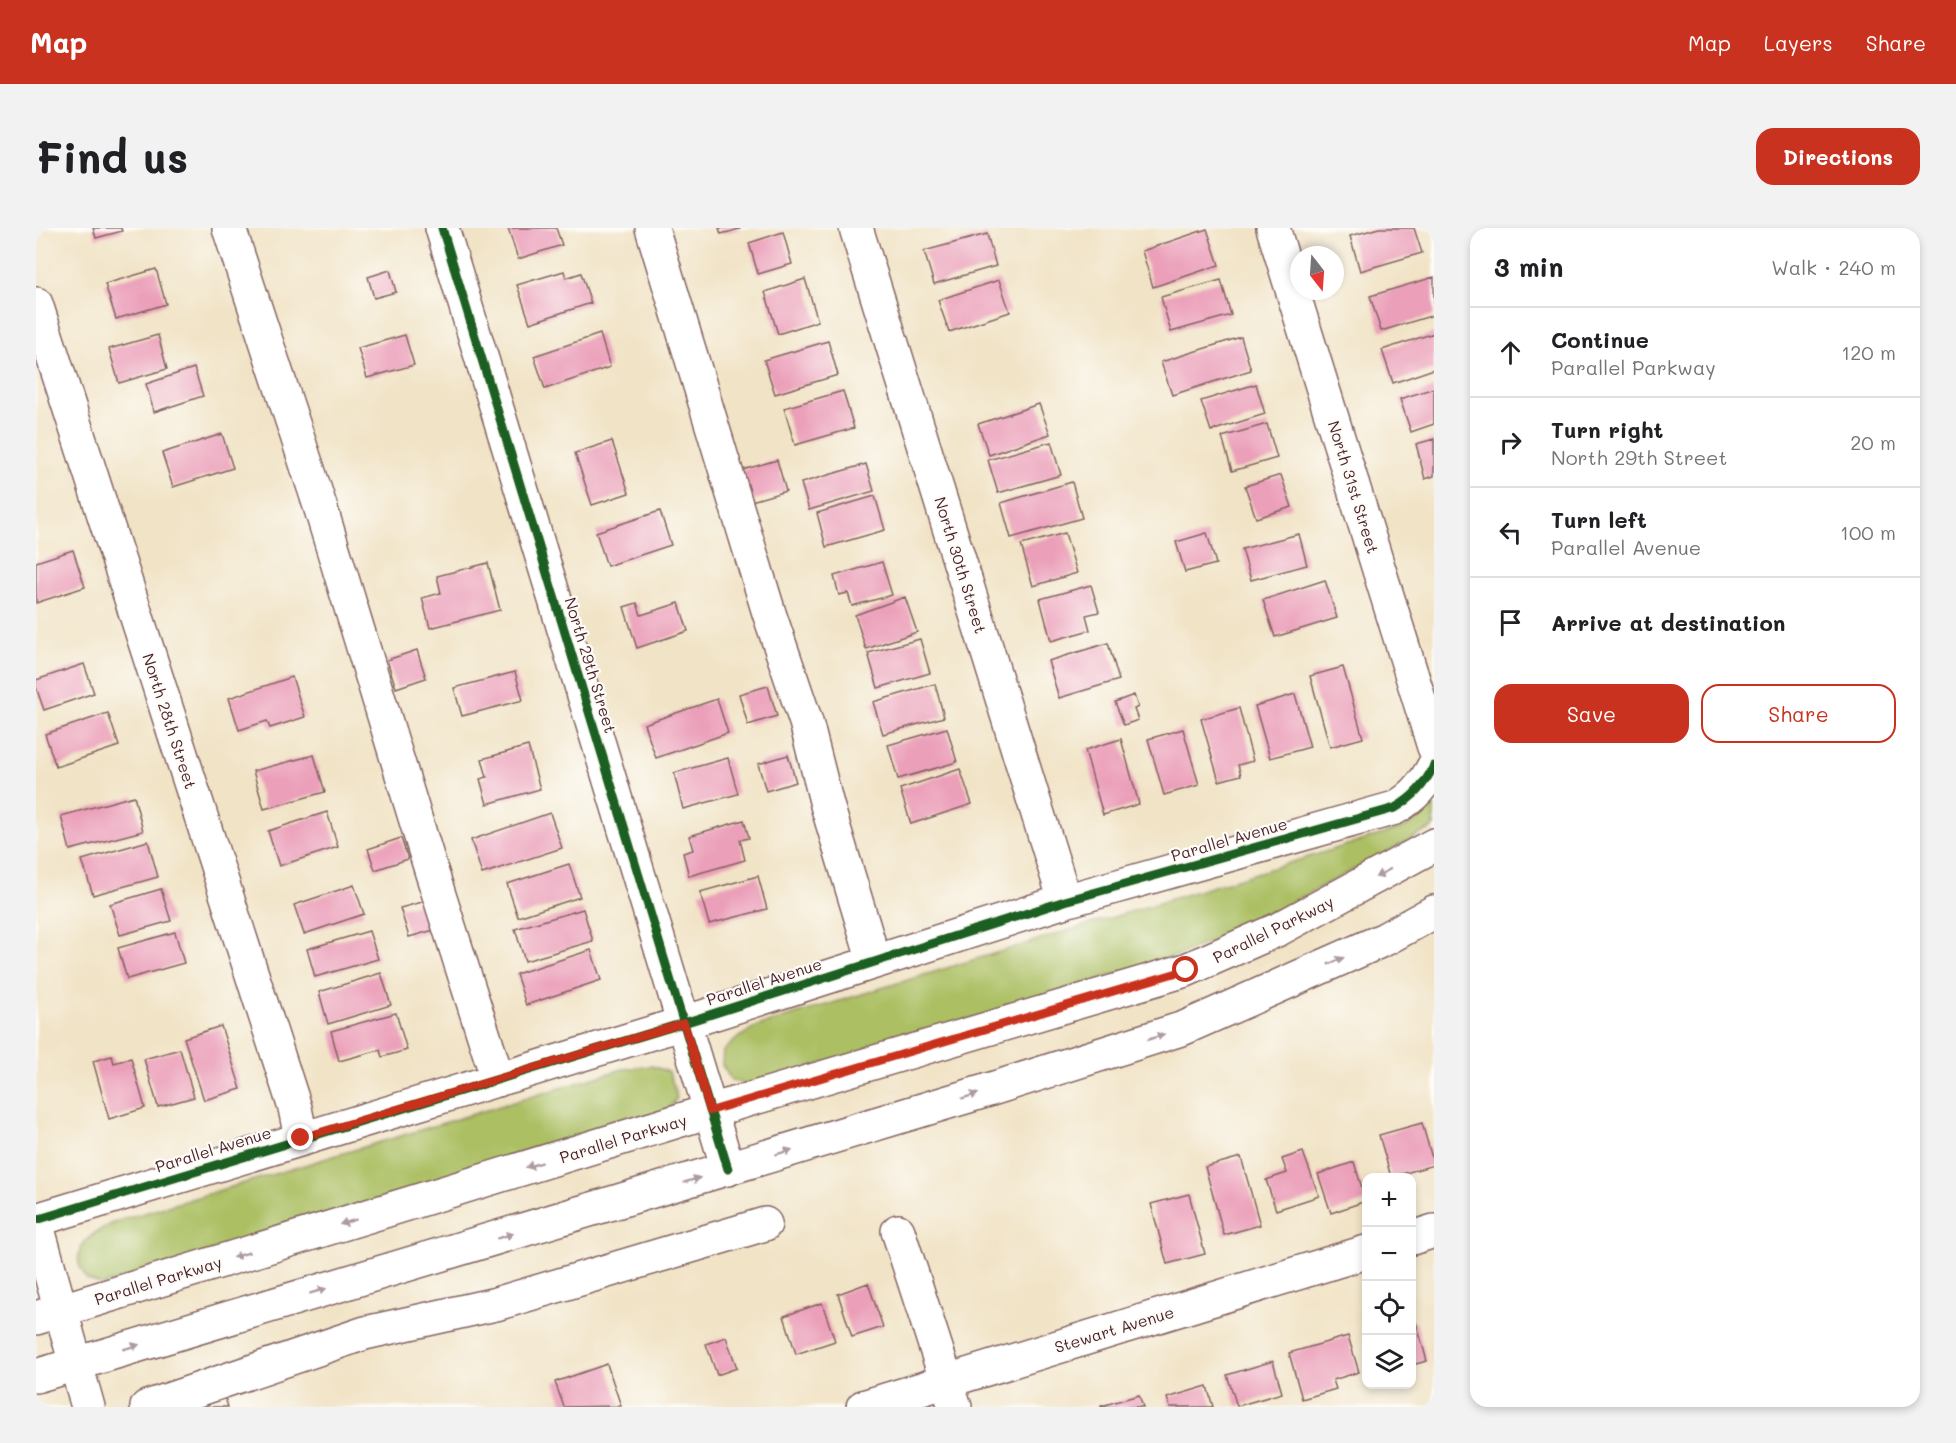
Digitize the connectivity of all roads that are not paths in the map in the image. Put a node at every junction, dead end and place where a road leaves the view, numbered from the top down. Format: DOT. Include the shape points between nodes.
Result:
graph roads {
  1 [pos="229,228"];
  2 [pos="442,228"];
  3 [pos="652,228"];
  4 [pos="856,228"];
  5 [pos="1273,228"];
  6 [pos="36,304"];
  7 [pos="1434,747"];
  8 [pos="1430,774"];
  9 [pos="1434,845"];
  10 [pos="1065,901"];
  11 [pos="1434,912"];
  12 [pos="874,961"];
  13 [pos="684,1023"];
  14 [pos="498,1080"];
  15 [pos="710,1111"];
  16 [pos="301,1138"];
  17 [pos="728,1169"];
  18 [pos="36,1221"];
  19 [pos="765,1224"];
  20 [pos="898,1231"];
  21 [pos="1434,1231"];
  22 [pos="1416,1237"];
  23 [pos="1362,1253"];
  24 [pos="48,1314"];
  25 [pos="75,1364"];
  26 [pos="36,1376"];
  27 [pos="951,1394"];
  28 [pos="88,1407"];
  29 [pos="147,1407"];
  30 [pos="862,1407"];
  1 -- 14 [label="street" via="320,506"];
  2 -- 13 [label="street, North 29th Street"];
  3 -- 12 [label="street" via="806,722"];
  4 -- 10 [label="street, North 30th Street"];
  5 -- 7 [label="street, North 31st Street"];
  6 -- 16 [label="street, North 28th Street"];
  8 -- 10 [label="street, Parallel Avenue" via="1411,799 1395,808"];
  9 -- 15 [label="street, Parallel Parkway, one-way" via="1279,929 1186,970"];
  10 -- 12 [label="street, Parallel Avenue"];
  17 -- 11 [label="street, one-way" via="1184,1028 1385,939"];
  12 -- 13 [label="street, Parallel Avenue"];
  13 -- 14 [label="street, Parallel Avenue"];
  13 -- 15 [label="street, North 29th Street"];
  14 -- 16 [label="street, Parallel Avenue"];
  15 -- 17 [label="street, North 29th Street"];
  15 -- 24 [label="street, Parallel Parkway, one-way"];
  16 -- 18 [label="street, Parallel Avenue"];
  25 -- 17 [label="street, one-way"];
  18 -- 24 [label="street"];
  19 -- 29 [label="street" via="496,1304 365,1333"];
  20 -- 27 [label="street"];
  21 -- 22 [label="street"];
  23 -- 27 [label="street, Stewart Avenue"];
  24 -- 25 [label="street"];
  25 -- 26 [label="street"];
  25 -- 28 [label="street"];
  27 -- 30 [label="street, Stewart Avenue"];
}
